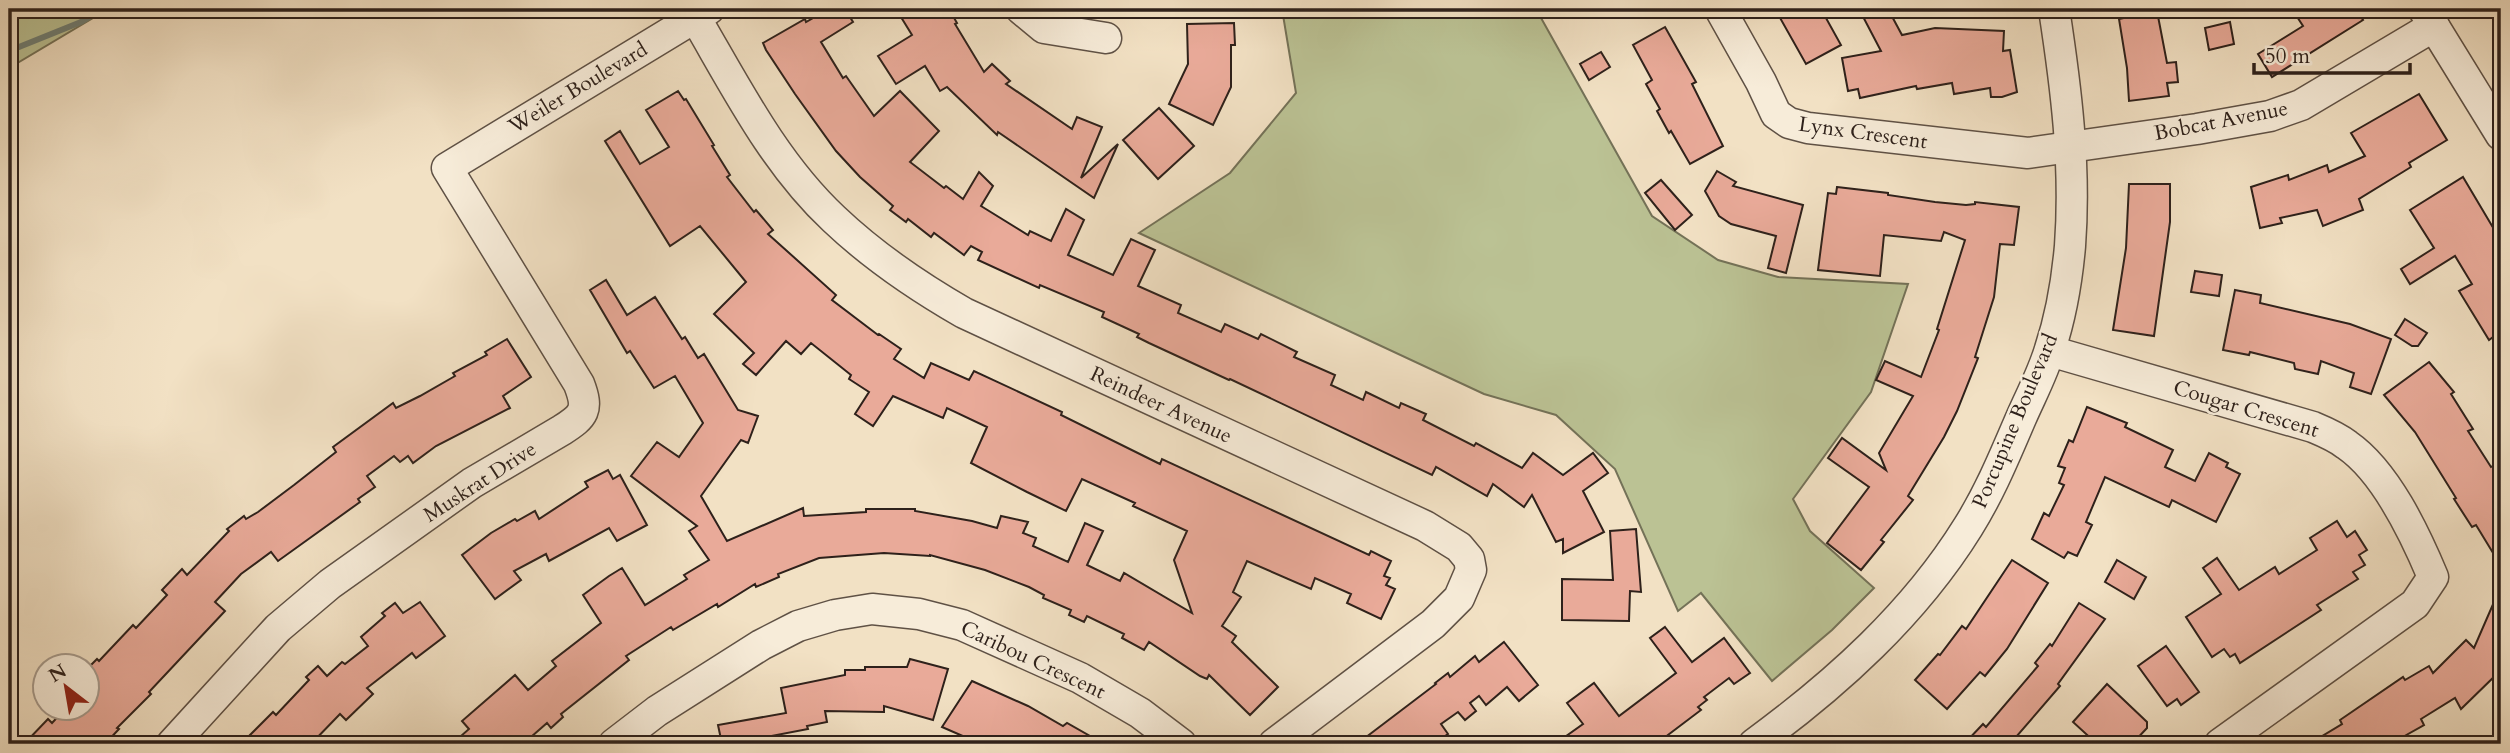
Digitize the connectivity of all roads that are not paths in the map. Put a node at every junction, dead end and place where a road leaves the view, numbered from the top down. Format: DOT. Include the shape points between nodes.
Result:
graph roads {
  1 [pos="1021,9"];
  2 [pos="1720,9"];
  3 [pos="2054,9"];
  4 [pos="702,13"];
  5 [pos="2429,17"];
  6 [pos="1106,38"];
  7 [pos="2501,135"];
  8 [pos="2070,146"];
  9 [pos="447,167"];
  10 [pos="2050,351"];
  11 [pos="172,744"];
  12 [pos="614,744"];
  13 [pos="1181,744"];
  14 [pos="1274,744"];
  15 [pos="1754,744"];
  16 [pos="2220,744"];
  1 -- 6 [label="street" via="1044,28"];
  2 -- 8 [label="street, Lynx Crescent" via="1776,114 1789,123 2028,153"];
  3 -- 8 [label="street, Porcupine Boulevard"];
  4 -- 9 [label="street, Weiler Boulevard"];
  4 -- 14 [label="street, Reindeer Avenue" via="762,130 802,185 832,218 912,282 964,313 1427,527 1469,559 1471,570 1459,598 1433,625"];
  5 -- 7 [label="street"];
  5 -- 8 [label="street, Bobcat Avenue" via="2301,105 2270,116 2197,129"];
  8 -- 10 [label="street, Porcupine Boulevard" via="2070,246"];
  9 -- 11 [label="street, Muskrat Drive" via="579,384 585,398 583,412 562,430 472,483 330,584 278,628"];
  10 -- 15 [label="street, Porcupine Boulevard" via="1987,495 1937,572 1862,654 1807,705"];
  10 -- 16 [label="street, Cougar Crescent" via="2332,435 2362,457 2420,546 2432,578 2415,604"];
  12 -- 13 [label="street, Caribou Crescent" via="761,645 798,626 872,609 962,625 1080,678 1140,713"];
}
